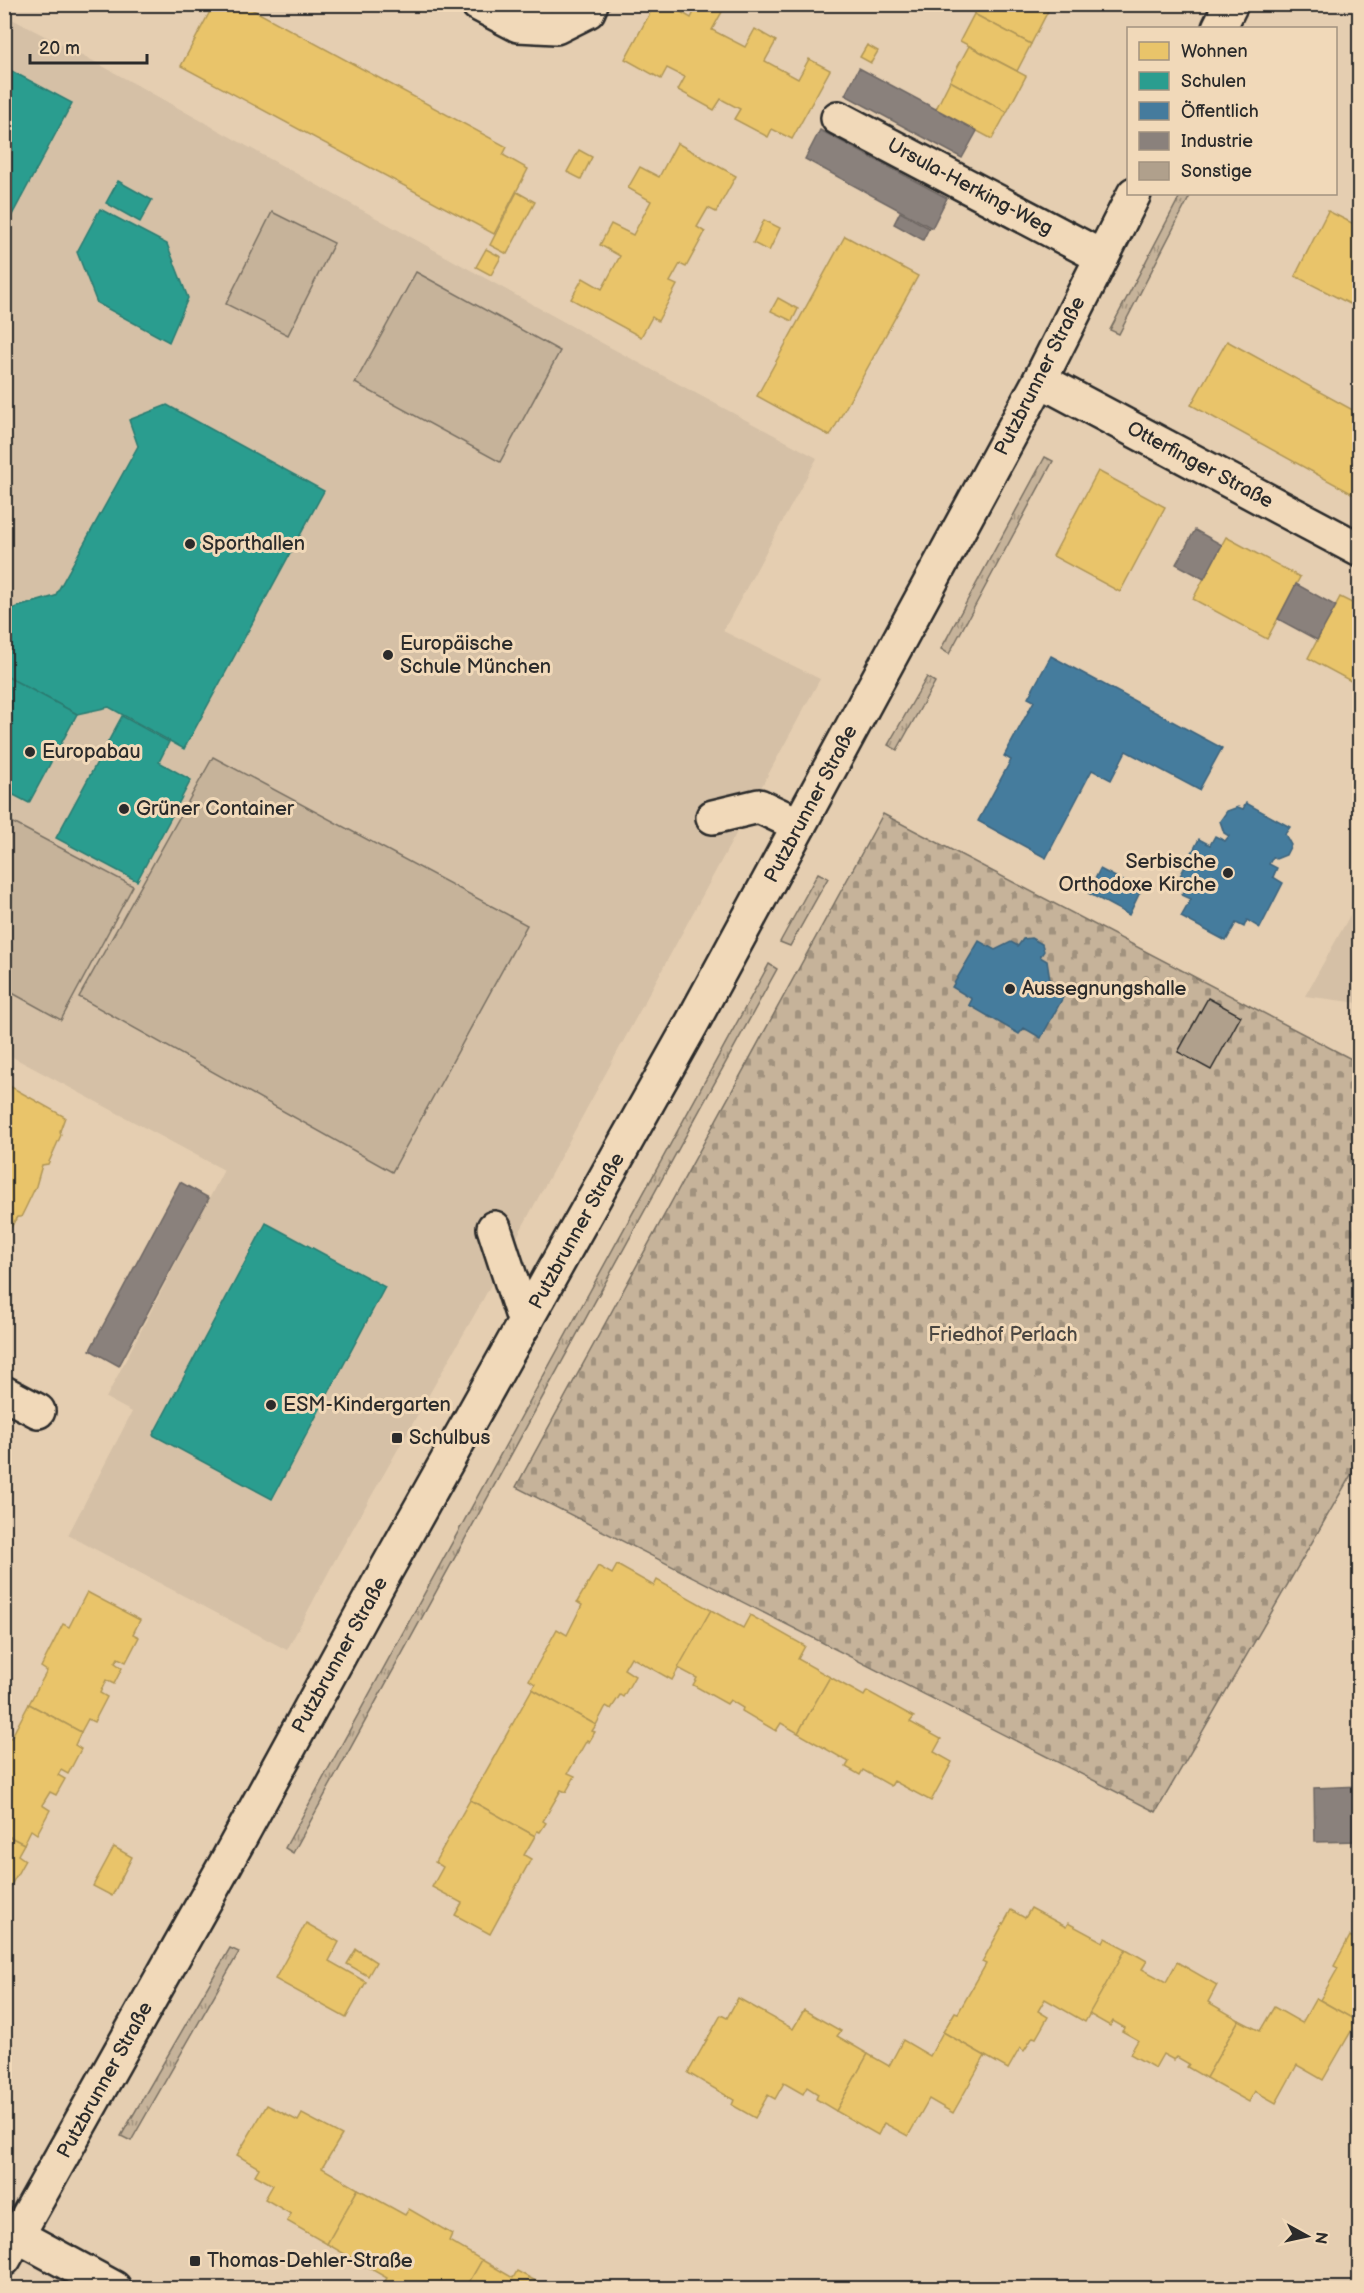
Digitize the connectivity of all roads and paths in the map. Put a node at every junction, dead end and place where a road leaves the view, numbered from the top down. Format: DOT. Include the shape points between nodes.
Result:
graph roads {
  1 [pos="478,4"];
  2 [pos="591,4"];
  3 [pos="1231,4"];
  4 [pos="1220,27"];
  5 [pos="838,118"];
  6 [pos="1133,195"];
  7 [pos="1102,257"];
  8 [pos="1040,380"];
  9 [pos="1359,550"];
  10 [pos="713,817"];
  11 [pos="799,825"];
  12 [pos="494,1228"];
  13 [pos="525,1323"];
  14 [pos="4,1393"];
  15 [pos="38,1411"];
  16 [pos="9,2242"];
  17 [pos="114,2289"];
  1 -- 2 [label="main road" via="518,25 556,27 588,11"];
  3 -- 4 [label="main road"];
  5 -- 7 [label="main road, Ursula-Herking-Weg"];
  6 -- 7 [label="main road, Putzbrunner Straße"];
  7 -- 8 [label="main road, Putzbrunner Straße"];
  8 -- 9 [label="main road, Otterfinger Straße"];
  8 -- 11 [label="main road, Putzbrunner Straße"];
  10 -- 11 [label="main road" via="759,806"];
  11 -- 13 [label="main road, Putzbrunner Straße"];
  12 -- 13 [label="main road"];
  13 -- 16 [label="main road, Putzbrunner Straße" via="225,1865"];
  14 -- 15 [label="main road"];
  16 -- 17 [label="main road"];
}
